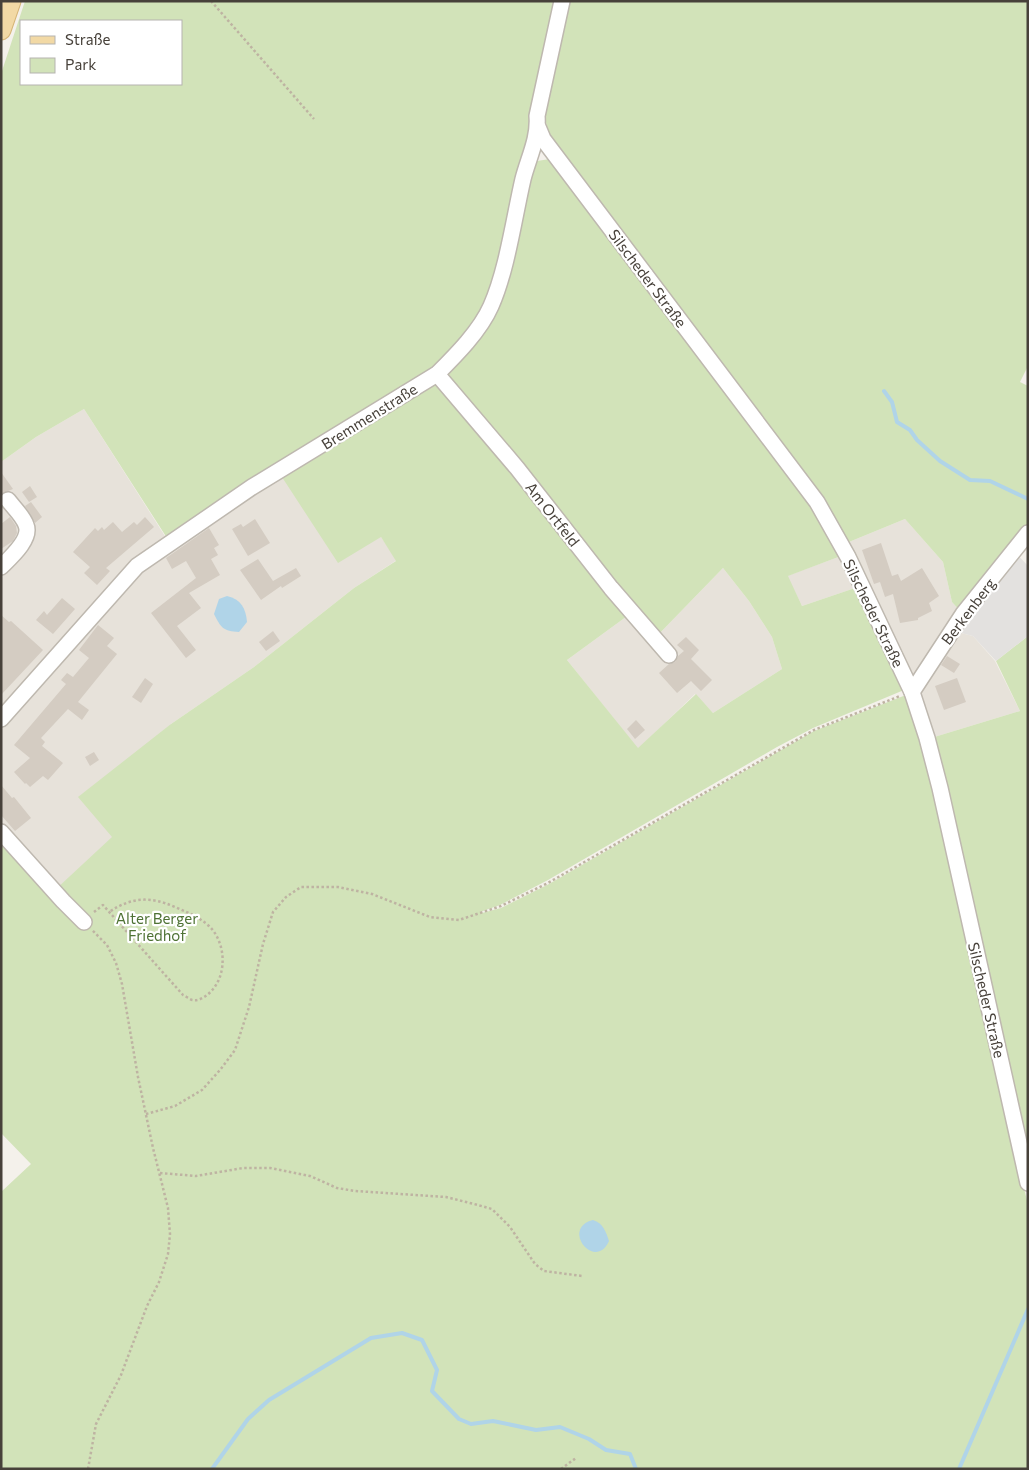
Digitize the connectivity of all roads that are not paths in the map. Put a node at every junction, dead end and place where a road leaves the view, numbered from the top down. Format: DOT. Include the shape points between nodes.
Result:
graph roads {
  1 [pos="11,1"];
  2 [pos="562,1"];
  3 [pos="1,30"];
  4 [pos="538,127"];
  5 [pos="437,374"];
  6 [pos="8,500"];
  7 [pos="1028,533"];
  8 [pos="1,567"];
  9 [pos="670,655"];
  10 [pos="912,692"];
  11 [pos="1,719"];
  12 [pos="1,832"];
  13 [pos="84,922"];
  14 [pos="1028,1182"];
  1 -- 3 [label="main road"];
  2 -- 4 [label="street, Bremmenstraße" via="537,116"];
  4 -- 5 [label="street, Bremmenstraße" via="492,305 460,351"];
  4 -- 10 [label="street, Silscheder Straße" via="555,155 817,502 848,557"];
  5 -- 9 [label="street, Am Ortfeld" via="517,468 611,588"];
  5 -- 11 [label="street, Bremmenstraße" via="252,487 137,566"];
  6 -- 8 [label="street" via="28,533 18,551"];
  7 -- 10 [label="street, Berkenberg" via="963,614"];
  10 -- 14 [label="street, Silscheder Straße" via="940,788"];
  12 -- 13 [label="street"];
}
